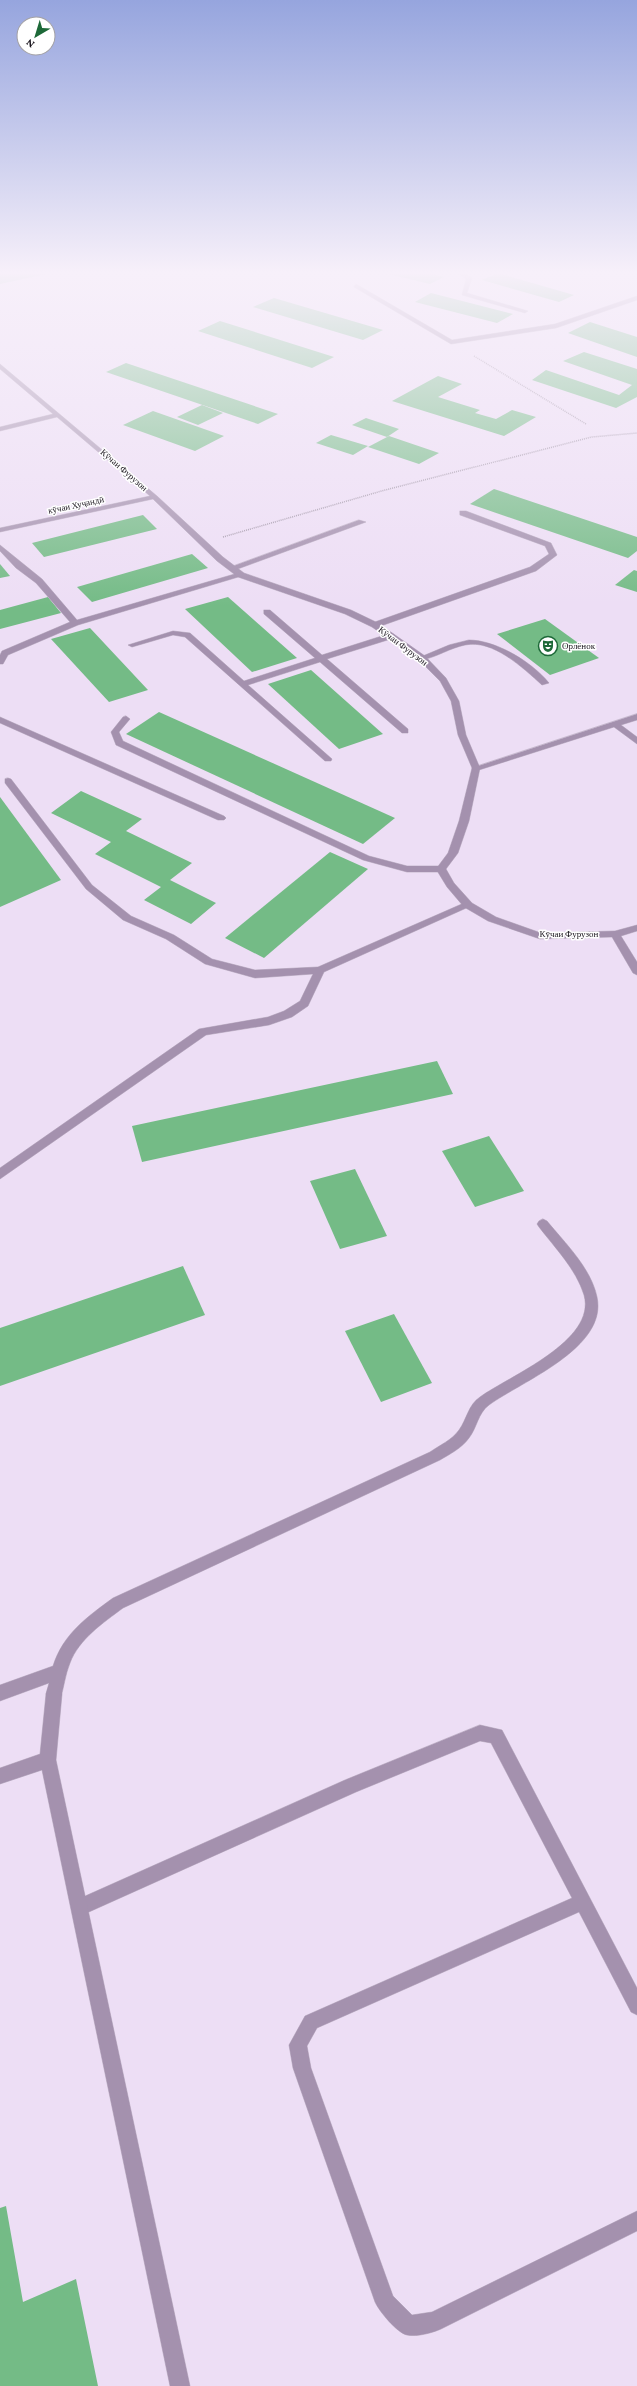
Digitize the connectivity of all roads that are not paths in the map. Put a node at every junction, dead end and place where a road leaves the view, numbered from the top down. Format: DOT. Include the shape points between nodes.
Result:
graph roads {
  1 [pos="21,383"];
  2 [pos="58,414"];
  3 [pos="0,429"];
  4 [pos="155,497"];
  5 [pos="463,513"];
  6 [pos="362,522"];
  7 [pos="0,530"];
  8 [pos="0,547"];
  9 [pos="232,568"];
  10 [pos="241,575"];
  11 [pos="267,612"];
  12 [pos="75,623"];
  13 [pos="375,625"];
  14 [pos="391,636"];
  15 [pos="132,645"];
  16 [pos="322,658"];
  17 [pos="422,658"];
  18 [pos="0,662"];
  19 [pos="545,683"];
  20 [pos="242,684"];
  21 [pos="637,716"];
  22 [pos="126,718"];
  23 [pos="0,720"];
  24 [pos="615,724"];
  25 [pos="405,731"];
  26 [pos="637,741"];
  27 [pos="328,759"];
  28 [pos="476,768"];
  29 [pos="8,781"];
  30 [pos="221,818"];
  31 [pos="441,869"];
  32 [pos="468,905"];
  33 [pos="637,928"];
  34 [pos="614,934"];
  35 [pos="320,970"];
  36 [pos="637,971"];
  37 [pos="0,1174"];
  38 [pos="543,1224"];
  39 [pos="58,1672"];
  40 [pos="0,1694"];
  41 [pos="48,1760"];
  42 [pos="0,1776"];
  43 [pos="583,1902"];
  44 [pos="80,1907"];
  45 [pos="637,2006"];
  46 [pos="637,2221"];
  47 [pos="180,2386"];
  1 -- 2 [label="street, Кӯчаи Фурузон"];
  2 -- 3 [label="street"];
  2 -- 4 [label="street, Кӯчаи Фурузон"];
  4 -- 7 [label="street, кӯчаи Хуҷандӣ"];
  4 -- 9 [label="street, Кӯчаи Фурузон"];
  5 -- 13 [label="street" via="548,545 553,555 533,569"];
  6 -- 9 [label="street"];
  8 -- 12 [label="street" via="39,581"];
  9 -- 10 [label="street, Кӯчаи Фурузон"];
  10 -- 12 [label="street"];
  10 -- 13 [label="street, Кӯчаи Фурузон" via="348,612"];
  11 -- 16 [label="street"];
  12 -- 18 [label="street" via="5,654"];
  13 -- 14 [label="street, Кӯчаи Фурузон"];
  14 -- 16 [label="street"];
  14 -- 17 [label="street, Кӯчаи Фурузон"];
  15 -- 20 [label="street" via="174,633 187,635"];
  16 -- 20 [label="street"];
  16 -- 25 [label="street"];
  17 -- 19 [label="street" via="469,642 487,643 527,668"];
  17 -- 28 [label="street, Кӯчаи Фурузон" via="444,680 455,701 462,735"];
  20 -- 27 [label="street"];
  21 -- 24 [label="street"];
  22 -- 31 [label="street" via="115,732 119,743 366,858 407,869"];
  23 -- 30 [label="street"];
  24 -- 26 [label="street"];
  24 -- 28 [label="street"];
  28 -- 31 [label="street" via="464,821 452,853"];
  29 -- 35 [label="street" via="89,887 127,918 170,937 209,962 255,974"];
  31 -- 32 [label="street, Кӯчаи Фурузон" via="450,885"];
  32 -- 34 [label="street, Кӯчаи Фурузон" via="492,919 540,936"];
  32 -- 35 [label="street"];
  33 -- 34 [label="street"];
  34 -- 36 [label="street, Кӯчаи Фурузон"];
  35 -- 37 [label="street" via="304,1003 288,1014 269,1021 203,1032"];
  38 -- 39 [label="street" via="583,1279 591,1297 593,1308 586,1327 570,1347 518,1382 480,1403 464,1434 435,1456 118,1603 75,1638"];
  39 -- 40 [label="street"];
  39 -- 41 [label="street"];
  41 -- 42 [label="street"];
  41 -- 44 [label="street"];
  43 -- 44 [label="street" via="496,1736 480,1734 351,1786"];
  43 -- 45 [label="street"];
  43 -- 46 [label="street" via="312,2022 298,2044 302,2068 385,2302 408,2325 434,2322"];
  44 -- 47 [label="street"];
}
